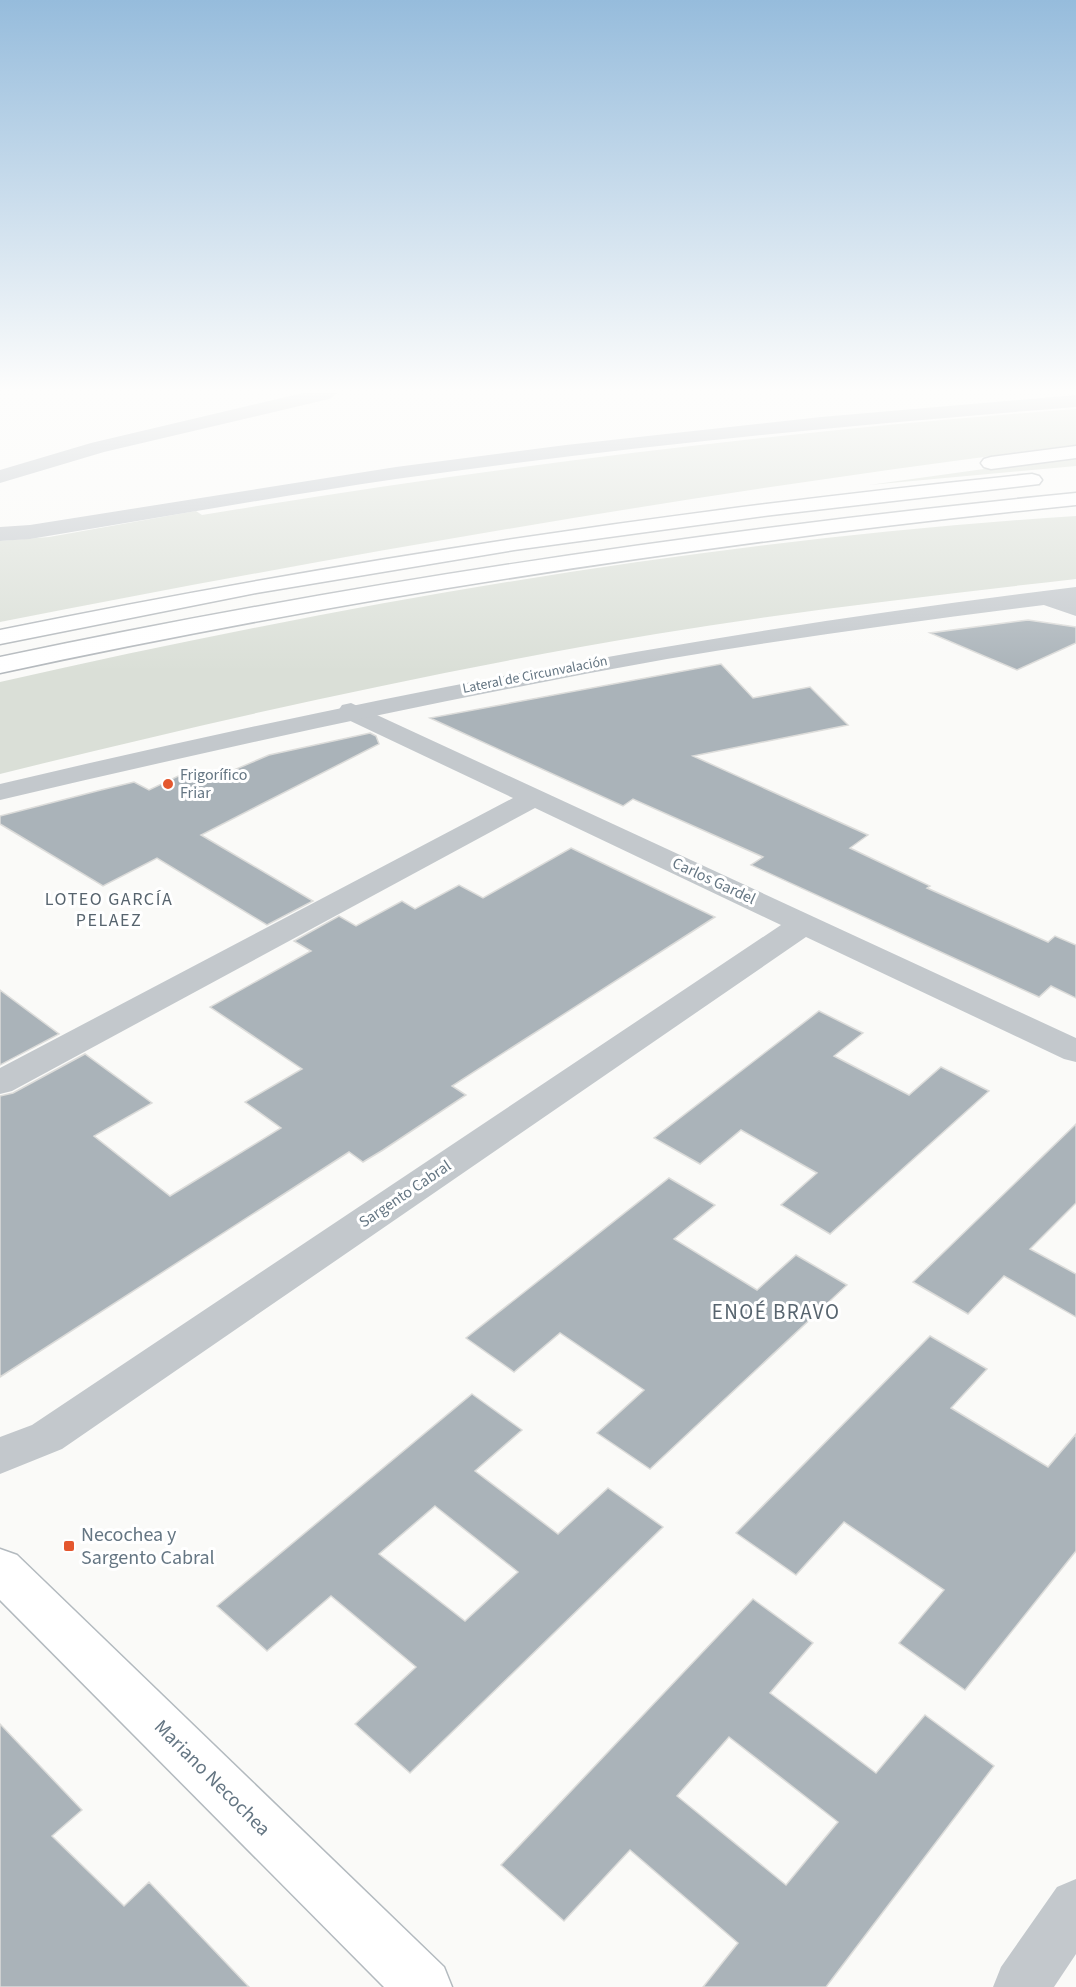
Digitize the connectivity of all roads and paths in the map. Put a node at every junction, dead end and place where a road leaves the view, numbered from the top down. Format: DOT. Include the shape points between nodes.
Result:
graph roads {
  1 [pos="321,486"];
  2 [pos="836,486"];
  3 [pos="981,486"];
  4 [pos="1076,499"];
  5 [pos="1076,506"];
  6 [pos="970,509"];
  7 [pos="0,534"];
  8 [pos="463,550"];
  9 [pos="1076,594"];
  10 [pos="1046,598"];
  11 [pos="1076,609"];
  12 [pos="0,636"];
  13 [pos="0,665"];
  14 [pos="351,711"];
  15 [pos="0,792"];
  16 [pos="535,797"];
  17 [pos="805,923"];
  18 [pos="1076,1051"];
  19 [pos="0,1083"];
  20 [pos="0,1456"];
  21 [pos="0,1569"];
  22 [pos="1076,1906"];
  23 [pos="424,1987"];
  24 [pos="1021,1987"];
  1 -- 7 [label="street" via="41,531"];
  2 -- 8 [label="main road"];
  3 -- 8 [label="main road" via="821,502"];
  4 -- 6 [label="main road"];
  5 -- 6 [label="main road"];
  6 -- 13 [label="main road" via="704,540 487,573"];
  8 -- 12 [label="main road"];
  9 -- 10 [label="street, Lateral de Circunvalación"];
  10 -- 11 [label="street"];
  10 -- 14 [label="street, Lateral de Circunvalación" via="608,661"];
  14 -- 15 [label="street, Lateral de Circunvalación"];
  14 -- 16 [label="street, Carlos Gardel"];
  16 -- 17 [label="street, Carlos Gardel"];
  16 -- 19 [label="street"];
  17 -- 18 [label="street, Carlos Gardel"];
  17 -- 20 [label="street, Sargento Cabral" via="47,1437"];
  21 -- 23 [label="main road, Mariano Necochea"];
  22 -- 24 [label="street"];
}
